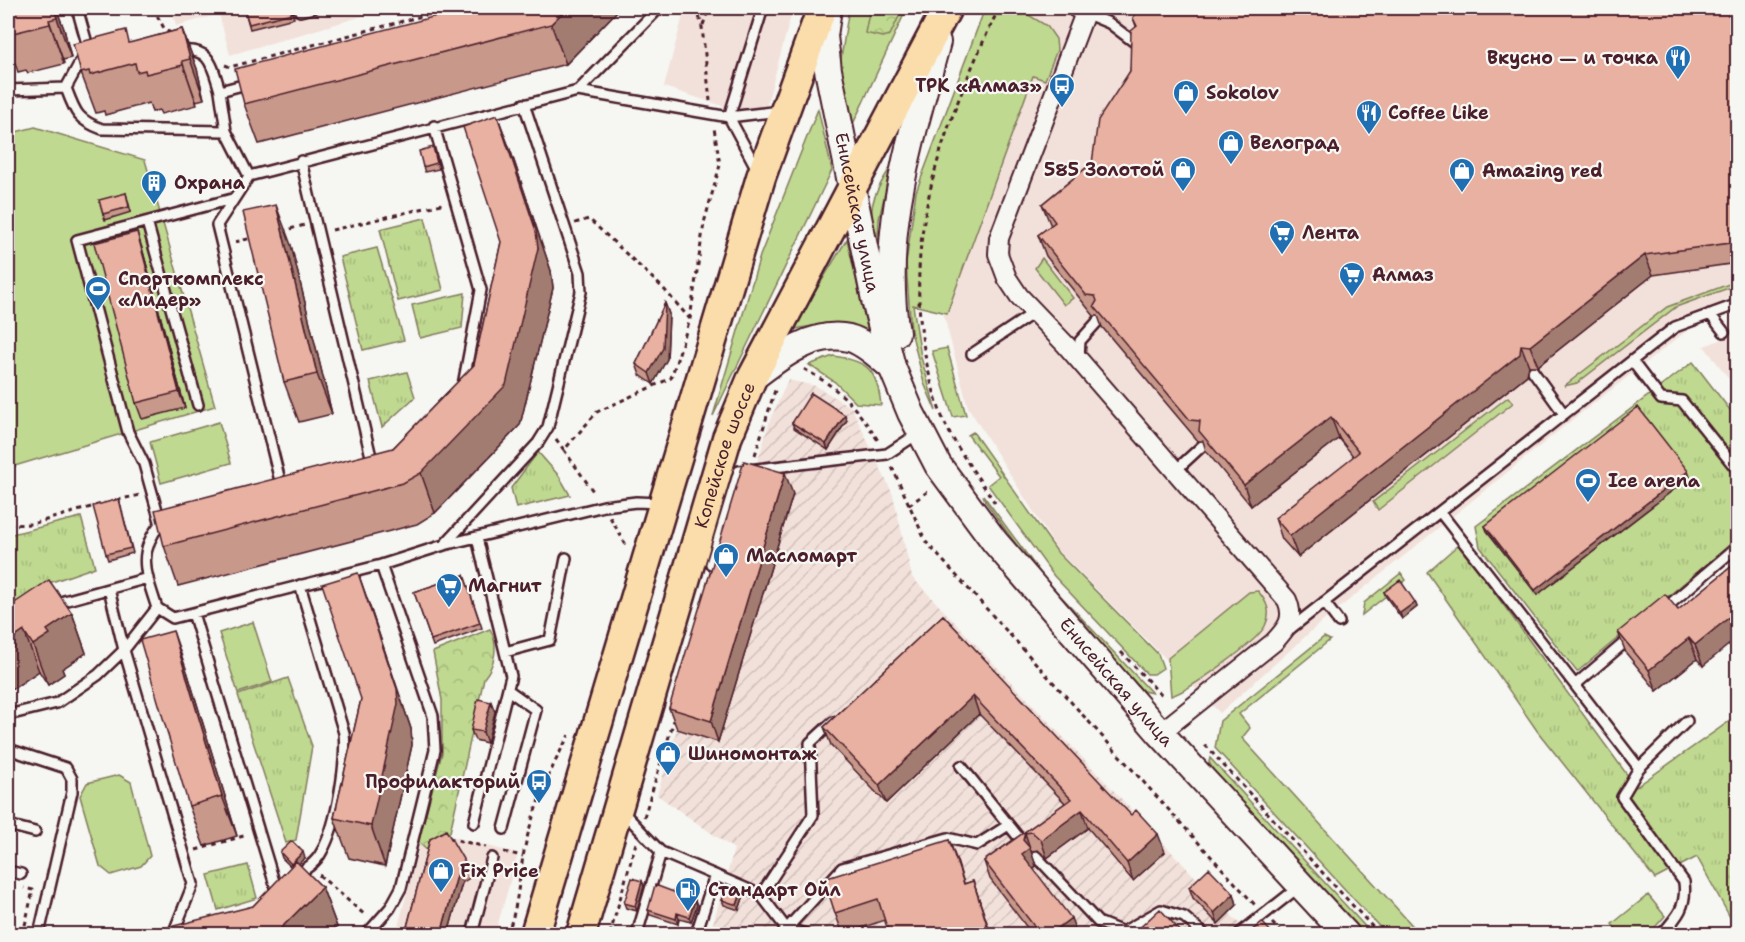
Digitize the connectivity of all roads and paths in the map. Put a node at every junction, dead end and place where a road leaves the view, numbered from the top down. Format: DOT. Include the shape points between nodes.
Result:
graph roads {
  1 [pos="77,8"];
  2 [pos="153,8"];
  3 [pos="299,8"];
  4 [pos="313,8"];
  5 [pos="455,8"];
  6 [pos="659,8"];
  7 [pos="697,8"];
  8 [pos="710,8"];
  9 [pos="763,8"];
  10 [pos="822,8"];
  11 [pos="828,8"];
  12 [pos="999,8"];
  13 [pos="441,9"];
  14 [pos="1081,10"];
  15 [pos="945,11"];
  16 [pos="702,27"];
  17 [pos="174,35"];
  18 [pos="1138,45"];
  19 [pos="88,47"];
  20 [pos="98,49"];
  21 [pos="171,53"];
  22 [pos="220,62"];
  23 [pos="266,79"];
  24 [pos="66,88"];
  25 [pos="8,90"];
  26 [pos="220,91"];
  27 [pos="578,91"];
  28 [pos="524,104"];
  29 [pos="785,111"];
  30 [pos="711,114"];
  31 [pos="729,117"];
  32 [pos="434,126"];
  33 [pos="226,131"];
  34 [pos="301,160"];
  35 [pos="249,176"];
  36 [pos="761,177"];
  37 [pos="851,187"];
  38 [pos="232,199"];
  39 [pos="456,201"];
  40 [pos="147,222"];
  41 [pos="316,223"];
  42 [pos="565,226"];
  43 [pos="274,233"];
  44 [pos="318,233"];
  45 [pos="253,238"];
  46 [pos="222,246"];
  47 [pos="1737,304"];
  48 [pos="1035,312"];
  49 [pos="1710,314"];
  50 [pos="690,320"];
  51 [pos="1098,321"];
  52 [pos="1724,332"];
  53 [pos="972,354"];
  54 [pos="1078,359"];
  55 [pos="1632,361"];
  56 [pos="800,366"];
  57 [pos="892,367"];
  58 [pos="1533,371"];
  59 [pos="766,377"];
  60 [pos="458,398"];
  61 [pos="198,405"];
  62 [pos="1564,414"];
  63 [pos="916,422"];
  64 [pos="548,427"];
  65 [pos="1202,446"];
  66 [pos="564,450"];
  67 [pos="887,454"];
  68 [pos="383,463"];
  69 [pos="373,467"];
  70 [pos="751,469"];
  71 [pos="362,470"];
  72 [pos="1175,471"];
  73 [pos="1737,471"];
  74 [pos="294,488"];
  75 [pos="283,490"];
  76 [pos="153,492"];
  77 [pos="272,493"];
  78 [pos="665,504"];
  79 [pos="604,506"];
  80 [pos="1001,512"];
  81 [pos="1440,512"];
  82 [pos="172,520"];
  83 [pos="161,522"];
  84 [pos="8,525"];
  85 [pos="477,537"];
  86 [pos="444,545"];
  87 [pos="1737,546"];
  88 [pos="627,548"];
  89 [pos="566,558"];
  90 [pos="711,564"];
  91 [pos="381,565"];
  92 [pos="148,578"];
  93 [pos="300,585"];
  94 [pos="109,589"];
  95 [pos="1324,602"];
  96 [pos="41,607"];
  97 [pos="157,608"];
  98 [pos="193,613"];
  99 [pos="1656,616"];
  100 [pos="1339,622"];
  101 [pos="1638,631"];
  102 [pos="1274,642"];
  103 [pos="1118,648"];
  104 [pos="124,650"];
  105 [pos="506,652"];
  106 [pos="1575,685"];
  107 [pos="508,690"];
  108 [pos="1162,697"];
  109 [pos="843,712"];
  110 [pos="8,715"];
  111 [pos="675,716"];
  112 [pos="1687,720"];
  113 [pos="572,728"];
  114 [pos="1160,733"];
  115 [pos="1205,745"];
  116 [pos="8,749"];
  117 [pos="961,766"];
  118 [pos="1640,768"];
  119 [pos="618,807"];
  120 [pos="474,823"];
  121 [pos="8,825"];
  122 [pos="1007,826"];
  123 [pos="504,829"];
  124 [pos="417,830"];
  125 [pos="640,830"];
  126 [pos="35,832"];
  127 [pos="258,832"];
  128 [pos="1024,844"];
  129 [pos="502,851"];
  130 [pos="661,852"];
  131 [pos="491,853"];
  132 [pos="184,854"];
  133 [pos="523,856"];
  134 [pos="1036,856"];
  135 [pos="310,867"];
  136 [pos="8,871"];
  137 [pos="21,874"];
  138 [pos="715,875"];
  139 [pos="275,885"];
  140 [pos="16,886"];
  141 [pos="1300,886"];
  142 [pos="761,895"];
  143 [pos="271,906"];
  144 [pos="1264,915"];
  145 [pos="376,925"];
  146 [pos="784,931"];
  147 [pos="23,934"];
  148 [pos="39,934"];
  149 [pos="173,934"];
  150 [pos="367,934"];
  151 [pos="472,934"];
  152 [pos="507,934"];
  153 [pos="535,934"];
  154 [pos="581,934"];
  155 [pos="610,934"];
  156 [pos="637,934"];
  157 [pos="696,934"];
  158 [pos="805,934"];
  159 [pos="1204,934"];
  160 [pos="1239,934"];
  161 [pos="1283,934"];
  162 [pos="1346,934"];
  163 [pos="1379,934"];
  164 [pos="1662,934"];
  1 -- 19 [label="lane"];
  2 -- 17 [label="path" via="165,30"];
  3 -- 4 [label="lane"];
  5 -- 13 [label="path"];
  6 -- 27 [label="lane"];
  7 -- 16 [label="path"];
  8 -- 16 [label="path"];
  9 -- 31 [label="lane"];
  10 -- 29 [label="main road"];
  11 -- 37 [label="street, Енисейская улица" via="828,70"];
  12 -- 80 [label="path" via="971,65 949,124 926,200 917,264 928,369 942,416"];
  13 -- 22 [label="path" via="230,67"];
  14 -- 18 [label="lane" via="1109,23"];
  14 -- 48 [label="street" via="999,238 998,254 1007,278"];
  15 -- 37 [label="main road, Копейское шоссе"];
  15 -- 63 [label="street, Енисейская улица" via="894,214 894,318"];
  16 -- 30 [label="path"];
  19 -- 20 [label="lane"];
  19 -- 24 [label="lane"];
  21 -- 26 [label="lane" via="190,49 203,54 212,63"];
  23 -- 26 [label="lane"];
  24 -- 25 [label="lane"];
  24 -- 33 [label="lane" via="84,123 102,129"];
  26 -- 33 [label="lane"];
  27 -- 28 [label="lane"];
  27 -- 30 [label="lane"];
  28 -- 32 [label="lane"];
  28 -- 42 [label="lane"];
  29 -- 31 [label="lane"];
  29 -- 36 [label="main road"];
  30 -- 31 [label="lane"];
  30 -- 50 [label="path" via="720,165 704,223"];
  31 -- 36 [label="lane"];
  32 -- 34 [label="lane"];
  32 -- 39 [label="lane"];
  33 -- 35 [label="lane"];
  34 -- 35 [label="lane"];
  34 -- 41 [label="lane"];
  35 -- 38 [label="lane"];
  36 -- 78 [label="main road"];
  37 -- 57 [label="street, Енисейская улица"];
  37 -- 59 [label="main road, Копейское шоссе"];
  38 -- 40 [label="lane"];
  38 -- 46 [label="lane" via="217,225"];
  39 -- 44 [label="path"];
  39 -- 60 [label="lane" via="481,290"];
  40 -- 61 [label="lane"];
  40 -- 76 [label="lane" via="77,240 128,432"];
  41 -- 43 [label="path"];
  41 -- 44 [label="lane"];
  42 -- 50 [label="path" via="589,219 663,288"];
  42 -- 64 [label="lane" via="582,292"];
  44 -- 69 [label="lane"];
  45 -- 46 [label="path"];
  46 -- 75 [label="lane"];
  47 -- 49 [label="lane"];
  48 -- 53 [label="lane"];
  48 -- 54 [label="street"];
  49 -- 52 [label="lane"];
  49 -- 55 [label="lane" via="1675,327"];
  50 -- 66 [label="path" via="671,378 597,412"];
  51 -- 54 [label="lane" via="1080,341"];
  54 -- 72 [label="street"];
  55 -- 62 [label="lane"];
  55 -- 73 [label="lane" via="1661,399 1682,401"];
  56 -- 67 [label="path" via="825,380 856,407"];
  57 -- 59 [label="street" via="851,339 832,337 812,341 781,356"];
  57 -- 63 [label="street, Енисейская улица"];
  58 -- 62 [label="lane"];
  59 -- 70 [label="path"];
  59 -- 119 [label="main road, Копейское шоссе" via="727,438"];
  62 -- 81 [label="lane"];
  63 -- 67 [label="lane"];
  63 -- 114 [label="street, Енисейская улица" via="947,478 989,533"];
  64 -- 66 [label="path"];
  64 -- 86 [label="lane" via="538,444"];
  65 -- 72 [label="lane"];
  66 -- 79 [label="path"];
  67 -- 70 [label="lane"];
  67 -- 144 [label="path" via="926,542"];
  68 -- 69 [label="lane"];
  69 -- 71 [label="lane"];
  70 -- 90 [label="lane" via="739,471"];
  72 -- 102 [label="street" via="1287,600 1292,612 1290,624"];
  74 -- 75 [label="lane"];
  75 -- 77 [label="lane"];
  76 -- 83 [label="lane"];
  76 -- 84 [label="path" via="32,524"];
  78 -- 79 [label="lane"];
  78 -- 153 [label="main road"];
  79 -- 85 [label="lane"];
  79 -- 88 [label="path"];
  81 -- 95 [label="lane"];
  81 -- 106 [label="lane"];
  82 -- 83 [label="lane"];
  83 -- 92 [label="lane" via="145,552"];
  85 -- 86 [label="lane"];
  85 -- 105 [label="lane"];
  86 -- 91 [label="lane"];
  87 -- 99 [label="lane"];
  89 -- 105 [label="lane" via="550,640"];
  91 -- 93 [label="lane"];
  91 -- 124 [label="lane" via="436,734"];
  92 -- 94 [label="lane"];
  92 -- 97 [label="lane"];
  93 -- 98 [label="lane"];
  93 -- 135 [label="lane" via="344,733 346,754 330,832"];
  94 -- 96 [label="lane"];
  94 -- 104 [label="lane"];
  95 -- 100 [label="lane"];
  95 -- 102 [label="lane"];
  97 -- 98 [label="lane" via="173,618"];
  97 -- 104 [label="lane"];
  98 -- 127 [label="lane"];
  101 -- 106 [label="lane"];
  102 -- 114 [label="street"];
  103 -- 108 [label="path"];
  104 -- 110 [label="lane" via="98,675 57,703"];
  104 -- 132 [label="lane"];
  105 -- 107 [label="lane" via="511,676"];
  106 -- 118 [label="lane"];
  107 -- 120 [label="lane"];
  107 -- 123 [label="lane" via="536,710"];
  109 -- 142 [label="lane" via="810,743 813,815"];
  111 -- 125 [label="path"];
  112 -- 118 [label="lane"];
  113 -- 133 [label="path" via="550,769"];
  114 -- 141 [label="street, Енисейская улица"];
  115 -- 163 [label="path"];
  116 -- 148 [label="lane" via="66,768 72,779"];
  117 -- 122 [label="lane"];
  118 -- 164 [label="lane" via="1622,797 1684,882 1686,898 1682,912"];
  119 -- 125 [label="lane"];
  119 -- 154 [label="main road, Копейское шоссе"];
  121 -- 126 [label="lane"];
  122 -- 128 [label="lane"];
  122 -- 146 [label="lane" via="977,845 948,838 842,868"];
  124 -- 131 [label="path"];
  124 -- 145 [label="lane" via="401,888"];
  125 -- 130 [label="lane"];
  125 -- 155 [label="path"];
  127 -- 132 [label="path"];
  127 -- 139 [label="lane"];
  129 -- 133 [label="path"];
  130 -- 138 [label="lane"];
  130 -- 156 [label="lane"];
  131 -- 151 [label="lane"];
  132 -- 149 [label="lane" via="193,884"];
  133 -- 152 [label="path" via="517,908"];
  134 -- 159 [label="lane" via="1098,922 1123,932 1161,910 1184,917"];
  135 -- 139 [label="lane"];
  135 -- 145 [label="path"];
  136 -- 137 [label="lane"];
  138 -- 142 [label="lane"];
  138 -- 157 [label="lane"];
  139 -- 143 [label="lane"];
  140 -- 147 [label="path" via="33,890"];
  141 -- 144 [label="lane"];
  141 -- 162 [label="street, Енисейская улица"];
  142 -- 146 [label="lane"];
  144 -- 160 [label="lane"];
  144 -- 161 [label="path"];
  145 -- 150 [label="lane"];
  146 -- 158 [label="lane"];
}
